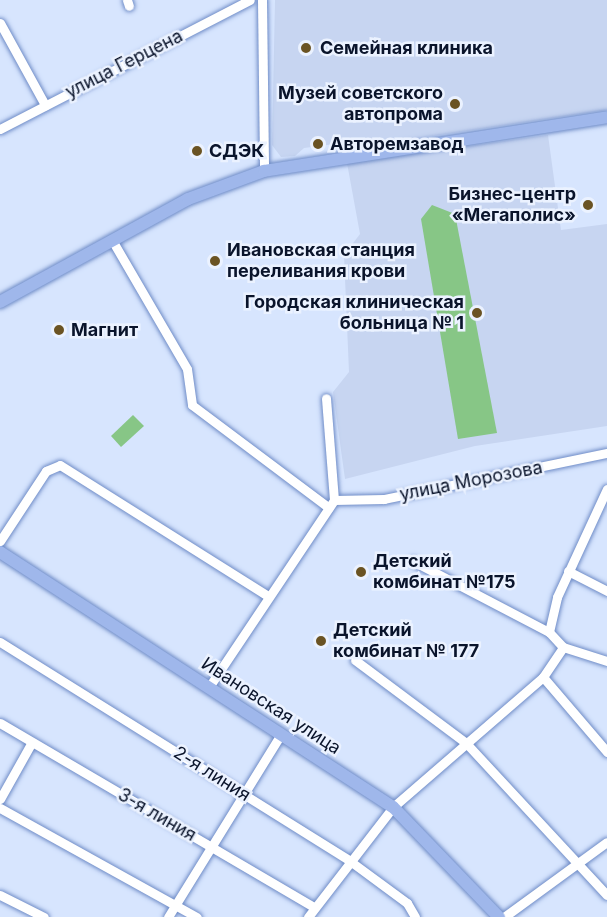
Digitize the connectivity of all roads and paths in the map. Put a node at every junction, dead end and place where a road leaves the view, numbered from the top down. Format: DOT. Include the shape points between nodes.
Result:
graph roads {
  1 [pos="249,0"];
  2 [pos="262,0"];
  3 [pos="0,23"];
  4 [pos="45,105"];
  5 [pos="607,117"];
  6 [pos="0,129"];
  7 [pos="264,171"];
  8 [pos="112,240"];
  9 [pos="0,302"];
  10 [pos="326,398"];
  11 [pos="607,453"];
  12 [pos="607,489"];
  13 [pos="331,504"];
  14 [pos="0,541"];
  15 [pos="0,552"];
  16 [pos="413,561"];
  17 [pos="568,571"];
  18 [pos="607,591"];
  19 [pos="268,596"];
  20 [pos="549,632"];
  21 [pos="0,642"];
  22 [pos="563,647"];
  23 [pos="355,660"];
  24 [pos="607,661"];
  25 [pos="543,677"];
  26 [pos="209,687"];
  27 [pos="0,723"];
  28 [pos="281,734"];
  29 [pos="32,742"];
  30 [pos="466,743"];
  31 [pos="607,752"];
  32 [pos="244,794"];
  33 [pos="0,799"];
  34 [pos="393,807"];
  35 [pos="0,808"];
  36 [pos="607,842"];
  37 [pos="213,848"];
  38 [pos="350,861"];
  39 [pos="578,863"];
  40 [pos="0,895"];
  41 [pos="607,895"];
  42 [pos="175,905"];
  43 [pos="314,907"];
  44 [pos="44,917"];
  45 [pos="168,917"];
  46 [pos="197,917"];
  47 [pos="308,917"];
  48 [pos="415,917"];
  49 [pos="499,917"];
  50 [pos="504,917"];
  1 -- 4 [label="street, улица Герцена"];
  2 -- 7 [label="street"];
  3 -- 4 [label="street"];
  4 -- 6 [label="street, улица Герцена"];
  5 -- 7 [label="main road"];
  7 -- 8 [label="main road" via="209,190"];
  8 -- 9 [label="main road"];
  8 -- 13 [label="street" via="187,369 192,405"];
  10 -- 13 [label="street"];
  11 -- 13 [label="street, улица Морозова" via="384,499"];
  12 -- 17 [label="street"];
  13 -- 19 [label="street"];
  14 -- 19 [label="street" via="46,471 60,465"];
  15 -- 26 [label="main road, Ивановская улица"];
  16 -- 20 [label="street"];
  17 -- 18 [label="street"];
  17 -- 20 [label="street"];
  19 -- 26 [label="street"];
  20 -- 22 [label="street"];
  21 -- 32 [label="street, 2-я линия"];
  22 -- 24 [label="street"];
  22 -- 25 [label="street"];
  23 -- 30 [label="street"];
  25 -- 30 [label="street"];
  25 -- 31 [label="street"];
  26 -- 28 [label="main road, Ивановская улица"];
  27 -- 29 [label="street, 3-я линия"];
  28 -- 32 [label="street"];
  28 -- 34 [label="main road, Ивановская улица"];
  29 -- 33 [label="street"];
  29 -- 37 [label="street, 3-я линия"];
  30 -- 34 [label="street"];
  30 -- 39 [label="street"];
  32 -- 37 [label="street"];
  32 -- 38 [label="street, 2-я линия"];
  34 -- 38 [label="street"];
  34 -- 49 [label="main road, Ивановская улица"];
  35 -- 42 [label="street"];
  36 -- 39 [label="street"];
  37 -- 42 [label="street"];
  37 -- 43 [label="street, 3-я линия"];
  38 -- 43 [label="street"];
  38 -- 48 [label="street, 2-я линия" via="407,903"];
  39 -- 41 [label="street"];
  39 -- 50 [label="street"];
  40 -- 44 [label="street"];
  42 -- 45 [label="street"];
  42 -- 46 [label="street"];
  43 -- 47 [label="street"];
}
